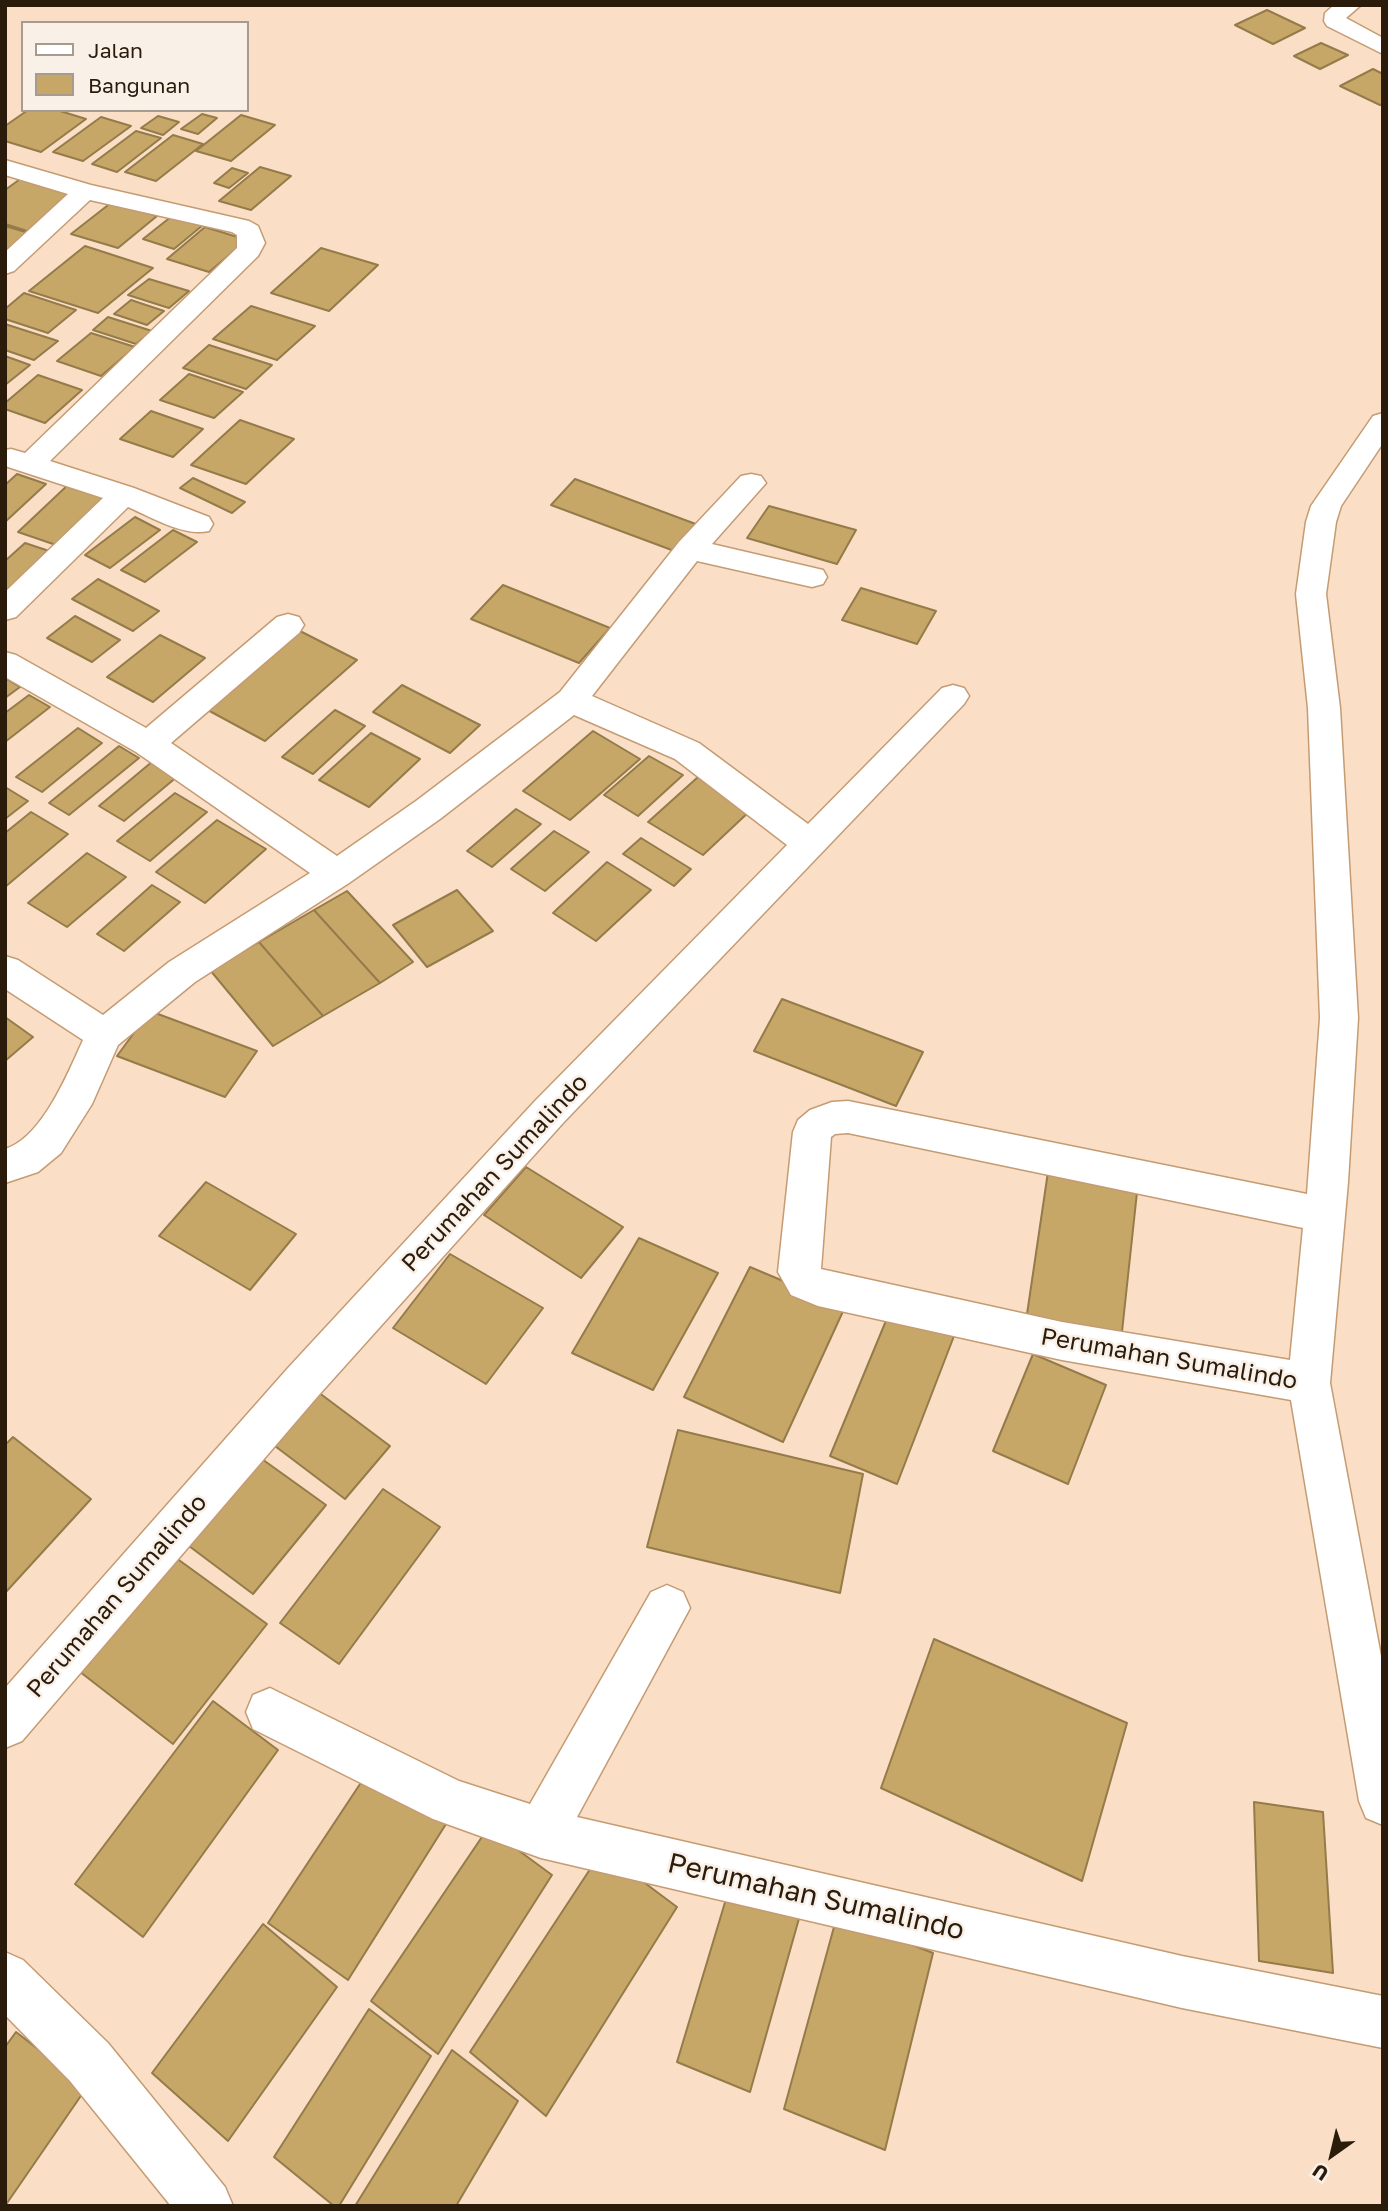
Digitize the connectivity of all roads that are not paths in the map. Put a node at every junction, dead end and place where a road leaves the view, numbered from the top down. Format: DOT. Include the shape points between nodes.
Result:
graph roads {
  1 [pos="1350,5"];
  2 [pos="1383,47"];
  3 [pos="5,167"];
  4 [pos="85,191"];
  5 [pos="5,266"];
  6 [pos="1383,422"];
  7 [pos="18,460"];
  8 [pos="751,483"];
  9 [pos="124,495"];
  10 [pos="198,524"];
  11 [pos="690,549"];
  12 [pos="812,577"];
  13 [pos="5,610"];
  14 [pos="288,625"];
  15 [pos="5,663"];
  16 [pos="953,696"];
  17 [pos="571,700"];
  18 [pos="148,744"];
  19 [pos="810,844"];
  20 [pos="337,874"];
  21 [pos="5,970"];
  22 [pos="104,1035"];
  23 [pos="5,1166"];
  24 [pos="1324,1214"];
  25 [pos="1309,1383"];
  26 [pos="667,1608"];
  27 [pos="270,1712"];
  28 [pos="5,1724"];
  29 [pos="1383,1801"];
  30 [pos="541,1833"];
  31 [pos="5,1978"];
  32 [pos="1383,2022"];
  33 [pos="206,2206"];
  1 -- 2 [label="street" via="1336,13 1335,21"];
  3 -- 4 [label="street"];
  4 -- 5 [label="street"];
  4 -- 7 [label="street" via="240,226 249,231 252,243 249,251"];
  6 -- 24 [label="street" via="1326,506 1311,583 1325,708 1339,1018"];
  7 -- 9 [label="street"];
  8 -- 11 [label="street"];
  9 -- 10 [label="street"];
  9 -- 13 [label="street"];
  11 -- 12 [label="street"];
  11 -- 17 [label="street"];
  14 -- 18 [label="street"];
  15 -- 18 [label="street"];
  16 -- 19 [label="street, Perumahan Sumalindo"];
  17 -- 19 [label="street" via="687,751"];
  17 -- 20 [label="street"];
  18 -- 20 [label="street"];
  19 -- 28 [label="street, Perumahan Sumalindo" via="549,1112 303,1382"];
  20 -- 22 [label="street" via="182,972"];
  21 -- 22 [label="street"];
  22 -- 23 [label="street" via="78,1093 47,1141 24,1160"];
  24 -- 25 [label="street"];
  24 -- 25 [label="street, Perumahan Sumalindo" via="848,1117 830,1117 812,1132 799,1272 806,1282 924,1313 1163,1362"];
  25 -- 29 [label="street, Perumahan Sumalindo"];
  26 -- 30 [label="street"];
  27 -- 30 [label="street, Perumahan Sumalindo" via="450,1802"];
  30 -- 32 [label="street, Perumahan Sumalindo" via="1182,1982"];
  31 -- 33 [label="street" via="89,2062"];
}
